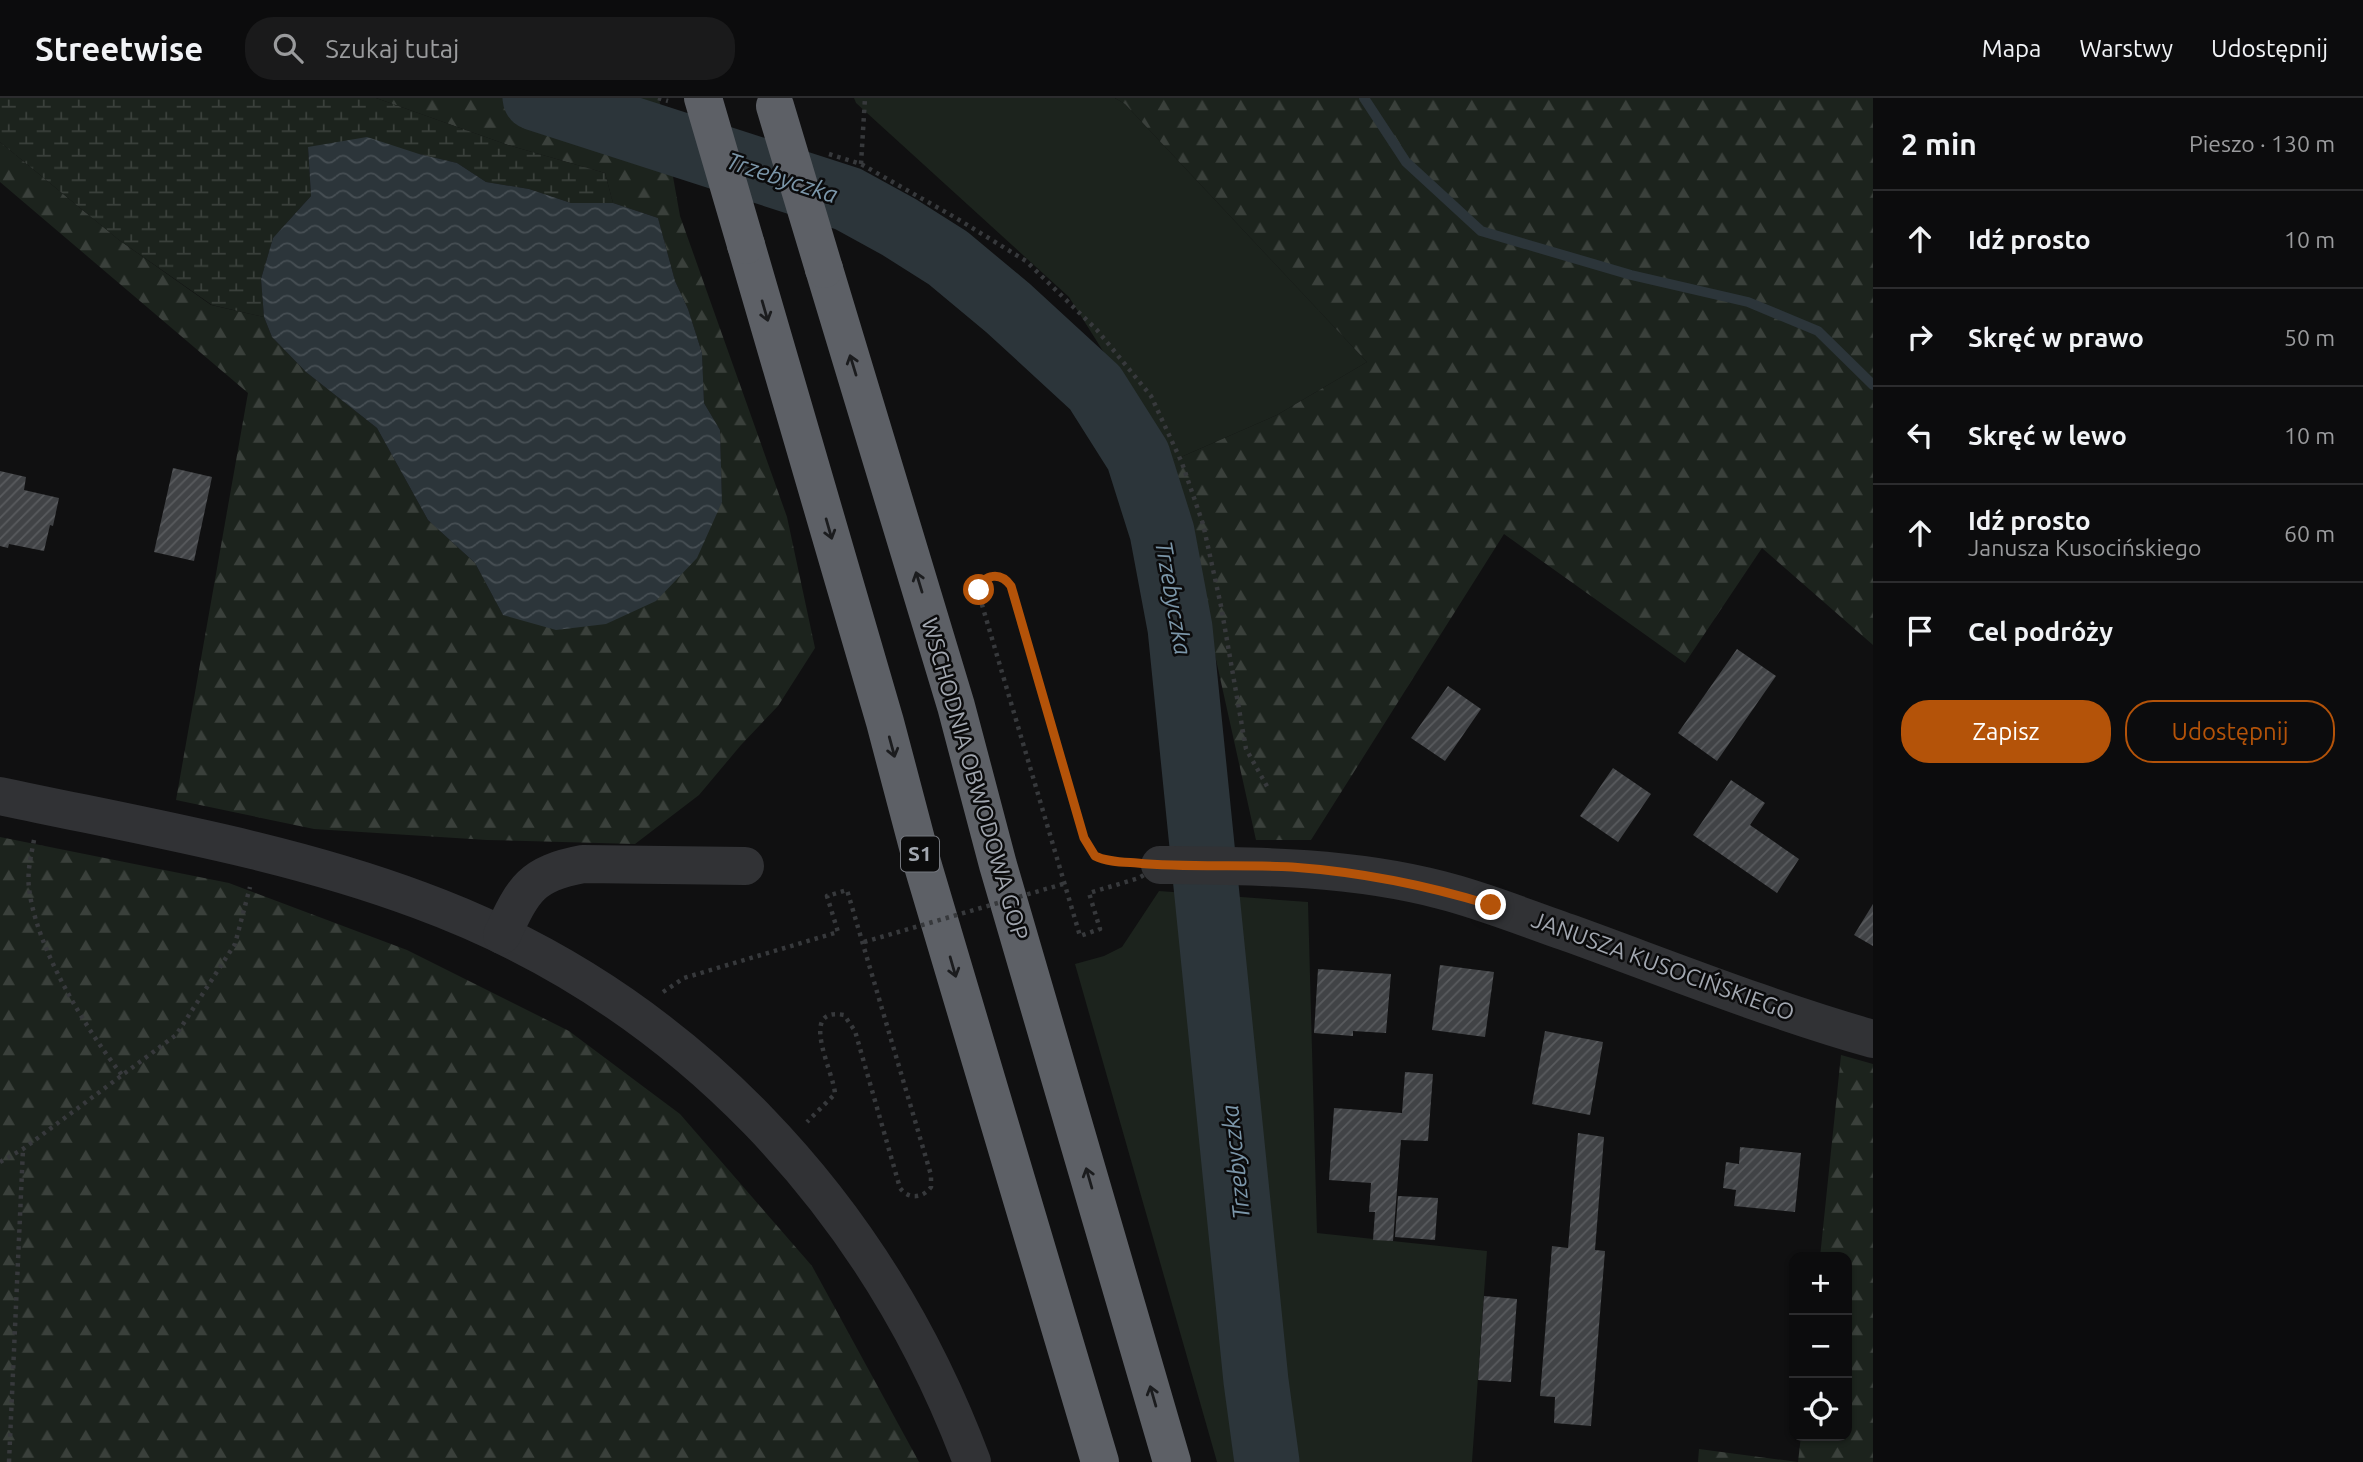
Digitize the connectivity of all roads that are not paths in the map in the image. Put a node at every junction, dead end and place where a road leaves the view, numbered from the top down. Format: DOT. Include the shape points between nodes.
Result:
graph roads {
  1 [pos="687,100"];
  2 [pos="774,102"];
  3 [pos="0,796"];
  4 [pos="1160,865"];
  5 [pos="745,866"];
  6 [pos="502,934"];
  7 [pos="1873,1039"];
  8 [pos="972,1462"];
  9 [pos="1100,1462"];
  10 [pos="1172,1462"];
  1 -- 9 [label="highway, S1, one-way, bridge" via="746,245"];
  10 -- 2 [label="highway, WSCHODNIA OBWODOWA GOP, one-way, bridge" via="956,706"];
  3 -- 6 [label="street" via="254,868 380,886"];
  4 -- 7 [label="street, JANUSZA KUSOCIŃSKIEGO" via="1292,867 1440,890"];
  5 -- 6 [label="street" via="583,864 561,868 530,886"];
  6 -- 8 [label="street" via="560,965 650,1025 708,1072 790,1154 852,1233 895,1298 933,1369"];
}
